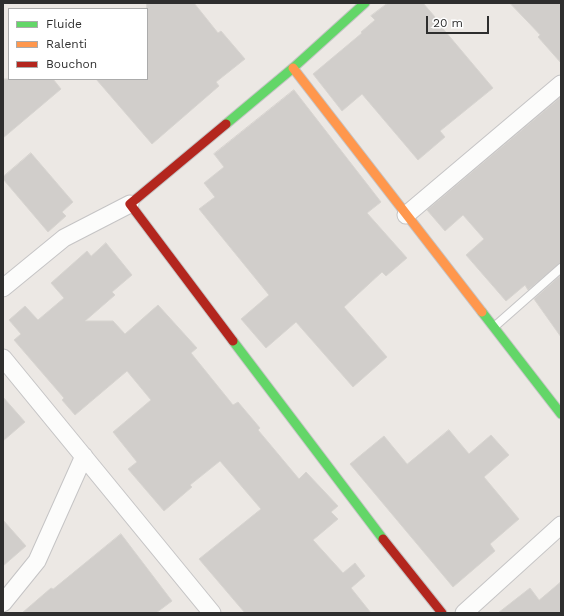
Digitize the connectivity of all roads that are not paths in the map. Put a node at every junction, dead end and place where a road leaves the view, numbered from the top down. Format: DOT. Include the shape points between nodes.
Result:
graph roads {
  1 [pos="365,3"];
  2 [pos="293,68"];
  3 [pos="561,84"];
  4 [pos="130,204"];
  5 [pos="406,215"];
  6 [pos="561,268"];
  7 [pos="3,288"];
  8 [pos="494,328"];
  9 [pos="3,358"];
  10 [pos="561,414"];
  11 [pos="84,456"];
  12 [pos="561,525"];
  13 [pos="3,603"];
  14 [pos="212,613"];
  15 [pos="442,613"];
  16 [pos="464,613"];
  1 -- 2 [label="street"];
  2 -- 4 [label="street"];
  2 -- 5 [label="street"];
  3 -- 5 [label="street"];
  4 -- 7 [label="street" via="64,238"];
  4 -- 15 [label="street" via="361,512"];
  5 -- 8 [label="street"];
  6 -- 8 [label="lane"];
  8 -- 10 [label="street"];
  9 -- 11 [label="street"];
  11 -- 13 [label="street" via="37,560"];
  11 -- 14 [label="street"];
  12 -- 16 [label="street"];
}
